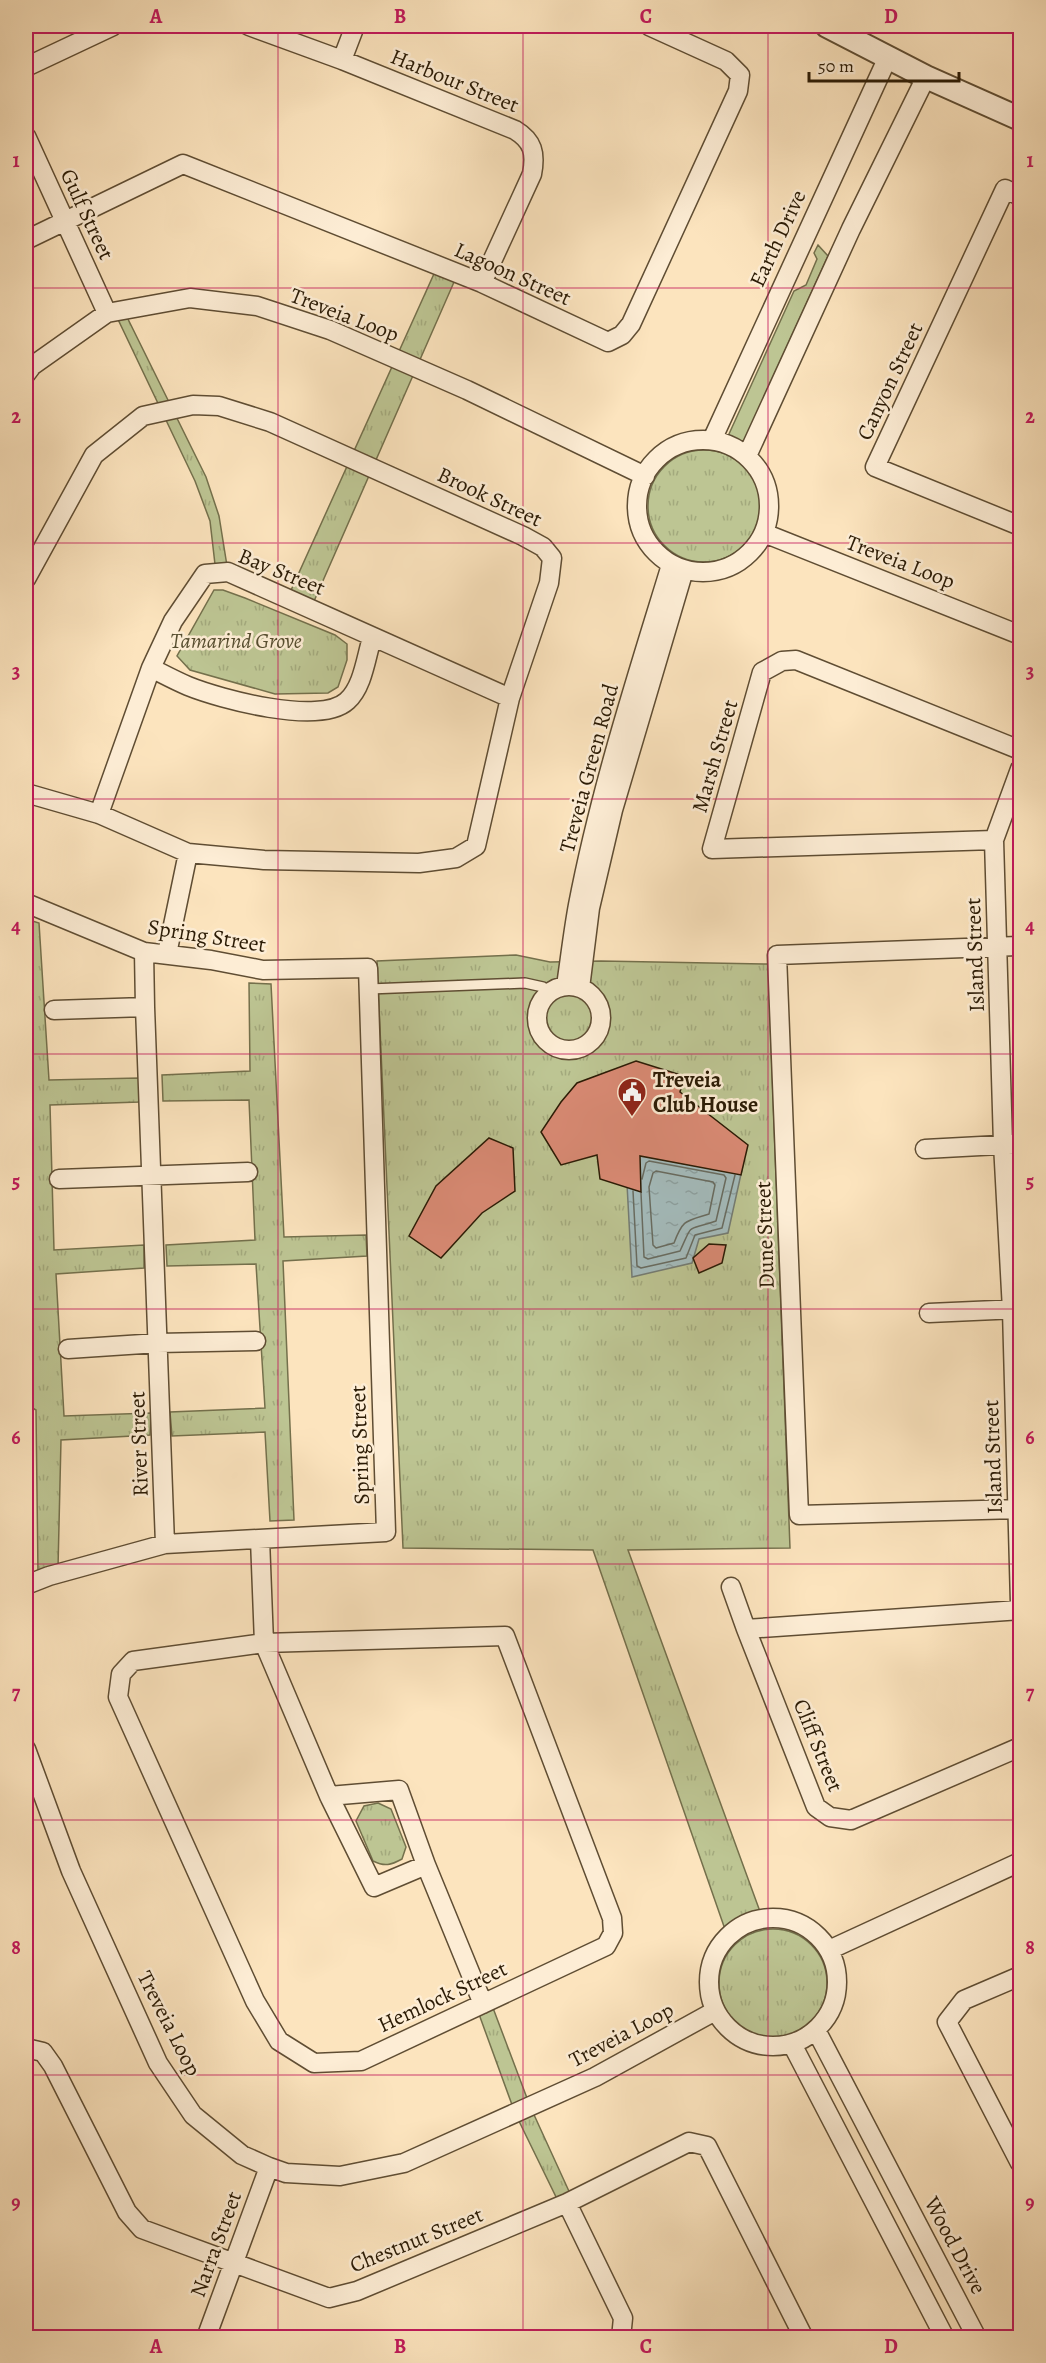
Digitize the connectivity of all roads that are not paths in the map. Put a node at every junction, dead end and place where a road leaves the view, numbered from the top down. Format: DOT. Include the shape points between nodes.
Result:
graph roads {
  1 [pos="113,26"];
  2 [pos="249,26"];
  3 [pos="355,26"];
  4 [pos="649,26"];
  5 [pos="827,26"];
  6 [pos="888,57"];
  7 [pos="342,60"];
  8 [pos="26,67"];
  9 [pos="926,77"];
  10 [pos="1020,119"];
  11 [pos="26,136"];
  12 [pos="1020,196"];
  13 [pos="65,222"];
  14 [pos="26,240"];
  15 [pos="482,283"];
  16 [pos="107,312"];
  17 [pos="26,374"];
  18 [pos="712,440"];
  19 [pos="747,456"];
  20 [pos="645,476"];
  21 [pos="1020,526"];
  22 [pos="764,533"];
  23 [pos="678,567"];
  24 [pos="26,579"];
  25 [pos="1020,635"];
  26 [pos="372,638"];
  27 [pos="151,668"];
  28 [pos="510,698"];
  29 [pos="1020,750"];
  30 [pos="1020,769"];
  31 [pos="26,794"];
  32 [pos="99,814"];
  33 [pos="994,840"];
  34 [pos="189,853"];
  35 [pos="26,903"];
  36 [pos="1020,946"];
  37 [pos="998,948"];
  38 [pos="144,952"];
  39 [pos="167,954"];
  40 [pos="369,989"];
  41 [pos="566,989"];
  42 [pos="145,1007"];
  43 [pos="54,1010"];
  44 [pos="1012,1144"];
  45 [pos="925,1149"];
  46 [pos="248,1172"];
  47 [pos="153,1176"];
  48 [pos="59,1179"];
  49 [pos="1016,1310"];
  50 [pos="929,1313"];
  51 [pos="256,1341"];
  52 [pos="158,1342"];
  53 [pos="68,1349"];
  54 [pos="1019,1509"];
  55 [pos="260,1539"];
  56 [pos="165,1544"];
  57 [pos="26,1585"];
  58 [pos="731,1587"];
  59 [pos="1020,1603"];
  60 [pos="1020,1610"];
  61 [pos="746,1629"];
  62 [pos="264,1643"];
  63 [pos="1020,1747"];
  64 [pos="26,1749"];
  65 [pos="329,1796"];
  66 [pos="1020,1862"];
  67 [pos="426,1864"];
  68 [pos="829,1950"];
  69 [pos="1020,1976"];
  70 [pos="483,2004"];
  71 [pos="715,2011"];
  72 [pos="816,2030"];
  73 [pos="792,2044"];
  74 [pos="26,2048"];
  75 [pos="1020,2163"];
  76 [pos="269,2167"];
  77 [pos="892,2175"];
  78 [pos="868,2190"];
  79 [pos="567,2203"];
  80 [pos="233,2263"];
  81 [pos="206,2337"];
  82 [pos="621,2337"];
  83 [pos="804,2337"];
  84 [pos="945,2337"];
  85 [pos="977,2337"];
  1 -- 8 [label="street"];
  2 -- 7 [label="street, Harbour Street"];
  3 -- 7 [label="street"];
  4 -- 15 [label="street, Lagoon Street" via="726,61 740,75 738,92 631,324 622,335 608,342"];
  5 -- 6 [label="street"];
  6 -- 9 [label="street"];
  6 -- 18 [label="street, Earth Drive"];
  7 -- 15 [label="street, Harbour Street" via="514,130 532,146 532,174"];
  9 -- 10 [label="street"];
  9 -- 19 [label="street"];
  11 -- 13 [label="street, Gulf Street"];
  12 -- 21 [label="street, Canyon Street" via="1005,189 875,466"];
  13 -- 14 [label="street, Lagoon Street"];
  13 -- 15 [label="street, Lagoon Street" via="183,164"];
  13 -- 16 [label="street, Gulf Street"];
  16 -- 17 [label="street, Treveia Loop"];
  16 -- 20 [label="street, Treveia Loop" via="190,298 257,306 330,330 467,390"];
  18 -- 19 [label="street"];
  18 -- 20 [label="street" via="673,447 656,459"];
  19 -- 22 [label="street" via="760,472 768,492 770,513"];
  20 -- 23 [label="street" via="638,495 638,516 644,535 655,552"];
  22 -- 23 [label="street" via="754,550 722,570 703,573"];
  22 -- 25 [label="street, Treveia Loop"];
  23 -- 41 [label="street, Treveia Green Road" via="636,680 601,806 578,905"];
  24 -- 28 [label="street, Brook Street" via="94,455 144,416 193,405 219,406 270,422 543,547 552,558 549,583"];
  26 -- 27 [label="street" via="357,687 347,701 333,710 256,707 189,687"];
  26 -- 27 [label="street, Bay Street" via="228,572 206,574 173,621"];
  26 -- 28 [label="street, Bay Street"];
  27 -- 32 [label="street, Bay Street"];
  28 -- 34 [label="street, Brook Street" via="476,846 456,858 419,863 264,860"];
  29 -- 33 [label="street, Marsh Street" via="796,660 782,661 762,672 712,849"];
  30 -- 33 [label="street, Island Street"];
  31 -- 32 [label="street, Brook Street"];
  32 -- 34 [label="street, Brook Street"];
  33 -- 37 [label="street, Island Street"];
  34 -- 39 [label="street"];
  35 -- 38 [label="street, Spring Street"];
  36 -- 37 [label="street"];
  37 -- 44 [label="street, Island Street"];
  37 -- 54 [label="street, Dune Street" via="777,955 799,1515"];
  38 -- 39 [label="street, Spring Street"];
  38 -- 42 [label="street, River Street"];
  39 -- 40 [label="street, Spring Street" via="263,970 368,968"];
  40 -- 41 [label="lane, Treveia Green Road" via="517,982"];
  40 -- 55 [label="street, Spring Street" via="386,1532"];
  42 -- 43 [label="street"];
  42 -- 47 [label="street, River Street"];
  44 -- 45 [label="street"];
  44 -- 49 [label="street, Island Street"];
  46 -- 47 [label="street"];
  47 -- 48 [label="street"];
  47 -- 52 [label="street, River Street"];
  49 -- 50 [label="street"];
  49 -- 54 [label="street, Island Street"];
  51 -- 52 [label="street"];
  52 -- 53 [label="street"];
  52 -- 56 [label="street, River Street"];
  54 -- 59 [label="street, Island Street"];
  55 -- 56 [label="street, Spring Street"];
  55 -- 62 [label="street"];
  56 -- 57 [label="street, Spring Street"];
  58 -- 61 [label="street, Cliff Street"];
  60 -- 61 [label="street"];
  61 -- 63 [label="street, Cliff Street" via="816,1807 830,1817 851,1820"];
  62 -- 65 [label="street"];
  62 -- 70 [label="street, Hemlock Street" via="506,1636 612,1918 613,1934 606,1946"];
  62 -- 70 [label="street, Hemlock Street" via="133,1661 121,1674 118,1697 255,2001 279,2041 314,2063 362,2061"];
  64 -- 76 [label="street, Treveia Loop" via="71,1871 158,2063 193,2115 242,2155"];
  65 -- 67 [label="street" via="399,1790"];
  65 -- 67 [label="street" via="374,1887"];
  66 -- 68 [label="street"];
  67 -- 70 [label="street"];
  68 -- 71 [label="street" via="800,1923 762,1918 743,1924 727,1936 709,1972 709,1992"];
  68 -- 72 [label="street" via="836,1970 836,1992 829,2012"];
  69 -- 75 [label="street" via="964,2000 948,2022"];
  71 -- 73 [label="street" via="723,2024 747,2042 777,2047"];
  71 -- 76 [label="street, Treveia Loop" via="595,2077 404,2163 340,2176 286,2173"];
  72 -- 73 [label="street"];
  72 -- 77 [label="street, Wood Drive"];
  73 -- 78 [label="street"];
  74 -- 80 [label="street, Chestnut Street" via="43,2052 53,2066 127,2212 142,2229"];
  76 -- 80 [label="street, Narra Street"];
  77 -- 78 [label="street"];
  77 -- 85 [label="street, Wood Drive"];
  78 -- 84 [label="street"];
  79 -- 80 [label="street, Chestnut Street" via="357,2291 329,2298"];
  79 -- 82 [label="street" via="623,2318"];
  79 -- 83 [label="street, Chestnut Street" via="689,2142 707,2146"];
  80 -- 81 [label="street, Narra Street"];
}
